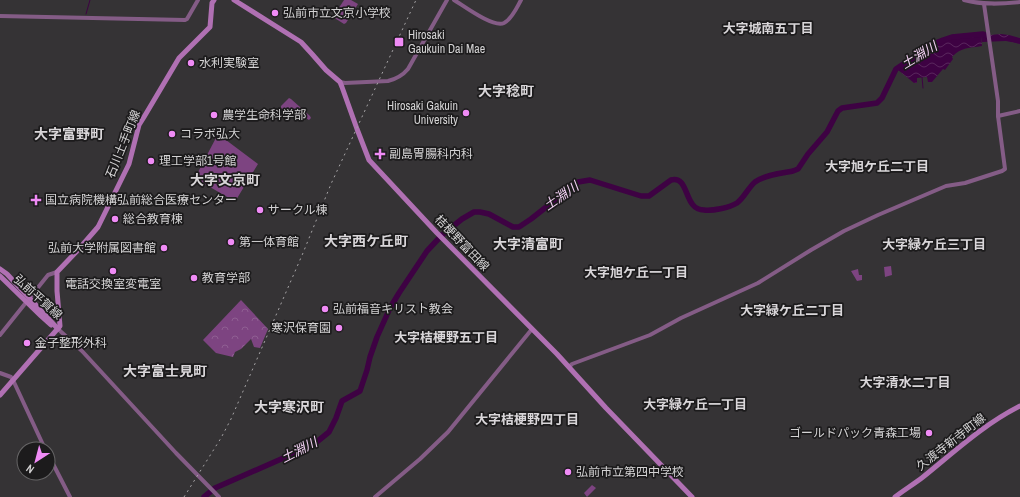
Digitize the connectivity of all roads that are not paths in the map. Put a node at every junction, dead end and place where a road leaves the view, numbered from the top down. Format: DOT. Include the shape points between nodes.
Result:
graph roads {
  1 [pos="198,0"];
  2 [pos="214,0"];
  3 [pos="234,0"];
  4 [pos="447,0"];
  5 [pos="454,0"];
  6 [pos="521,0"];
  7 [pos="964,0"];
  8 [pos="1020,2"];
  9 [pos="984,4"];
  10 [pos="0,16"];
  11 [pos="340,82"];
  12 [pos="1020,111"];
  13 [pos="998,116"];
  14 [pos="0,269"];
  15 [pos="57,272"];
  16 [pos="0,276"];
  17 [pos="28,300"];
  18 [pos="58,329"];
  19 [pos="532,329"];
  20 [pos="0,335"];
  21 [pos="569,368"];
  22 [pos="0,373"];
  23 [pos="13,380"];
  24 [pos="0,395"];
  25 [pos="1020,406"];
  26 [pos="41,441"];
  27 [pos="56,470"];
  28 [pos="70,497"];
  29 [pos="219,497"];
  30 [pos="375,497"];
  31 [pos="692,497"];
  32 [pos="895,497"];
  1 -- 10 [label="street" via="185,20"];
  2 -- 15 [label="main road, 石川土手町線" via="210,27 179,58 139,125 129,164 98,227"];
  3 -- 11 [label="main road, 桔梗野富田線" via="301,42"];
  4 -- 11 [label="street" via="408,69 402,75 388,82"];
  5 -- 6 [label="street" via="494,24 505,23"];
  7 -- 9 [label="street"];
  8 -- 9 [label="street"];
  9 -- 13 [label="street"];
  11 -- 19 [label="main road, 桔梗野富田線" via="369,160"];
  12 -- 13 [label="street"];
  13 -- 21 [label="street" via="1004,169 1002,171 965,183 946,186 878,215 824,242 758,283 650,335 572,364"];
  14 -- 17 [label="main road, 弘前平賀線"];
  15 -- 17 [label="street" via="48,276"];
  15 -- 18 [label="main road" via="60,326"];
  16 -- 17 [label="main road, 弘前平賀線"];
  17 -- 18 [label="main road, 弘前平賀線"];
  17 -- 20 [label="street"];
  18 -- 23 [label="main road"];
  18 -- 29 [label="street" via="82,350"];
  19 -- 21 [label="main road, 桔梗野富田線"];
  19 -- 30 [label="street" via="448,432"];
  21 -- 31 [label="main road, 桔梗野富田線"];
  22 -- 23 [label="street"];
  23 -- 24 [label="main road"];
  23 -- 26 [label="street"];
  25 -- 32 [label="main road, 久渡寺新寺町線" via="996,419 964,442"];
  27 -- 28 [label="street"];
}
